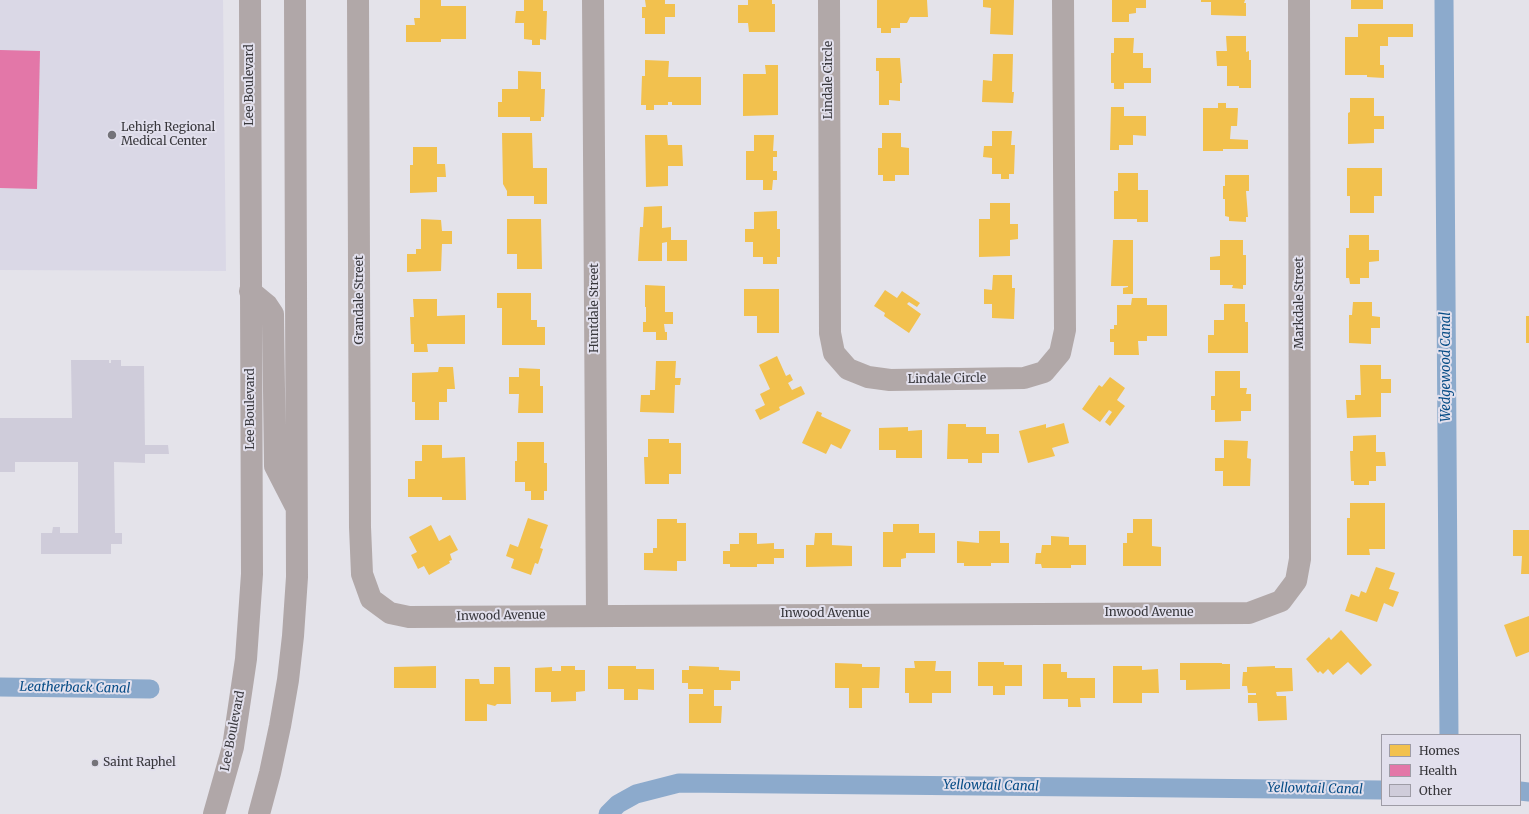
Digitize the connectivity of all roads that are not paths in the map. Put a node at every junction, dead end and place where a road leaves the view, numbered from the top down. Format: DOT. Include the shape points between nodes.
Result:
graph roads {
  1 [pos="250,0"];
  2 [pos="295,0"];
  3 [pos="358,0"];
  4 [pos="594,0"];
  5 [pos="829,0"];
  6 [pos="1063,0"];
  7 [pos="1299,0"];
  8 [pos="250,291"];
  9 [pos="297,507"];
  10 [pos="371,599"];
  11 [pos="1281,601"];
  12 [pos="597,616"];
  13 [pos="214,814"];
  14 [pos="259,814"];
  1 -- 8 [label="main road, Lee Boulevard"];
  2 -- 9 [label="main road"];
  3 -- 10 [label="street, Grandale Street" via="360,527 362,574"];
  4 -- 12 [label="street, Huntdale Street"];
  5 -- 6 [label="street, Lindale Circle" via="830,333 834,353 848,369 868,377 890,380 1024,378 1044,372 1060,354 1065,330"];
  7 -- 11 [label="street, Markdale Street" via="1300,559 1296,581"];
  8 -- 9 [label="main road" via="267,305 273,314 274,466"];
  8 -- 13 [label="main road, Lee Boulevard" via="252,574 246,659 233,747"];
  9 -- 14 [label="main road" via="297,577 293,636 280,726"];
  10 -- 12 [label="street, Inwood Avenue" via="390,613 409,617"];
  11 -- 12 [label="street, Inwood Avenue" via="1249,613"];
}
